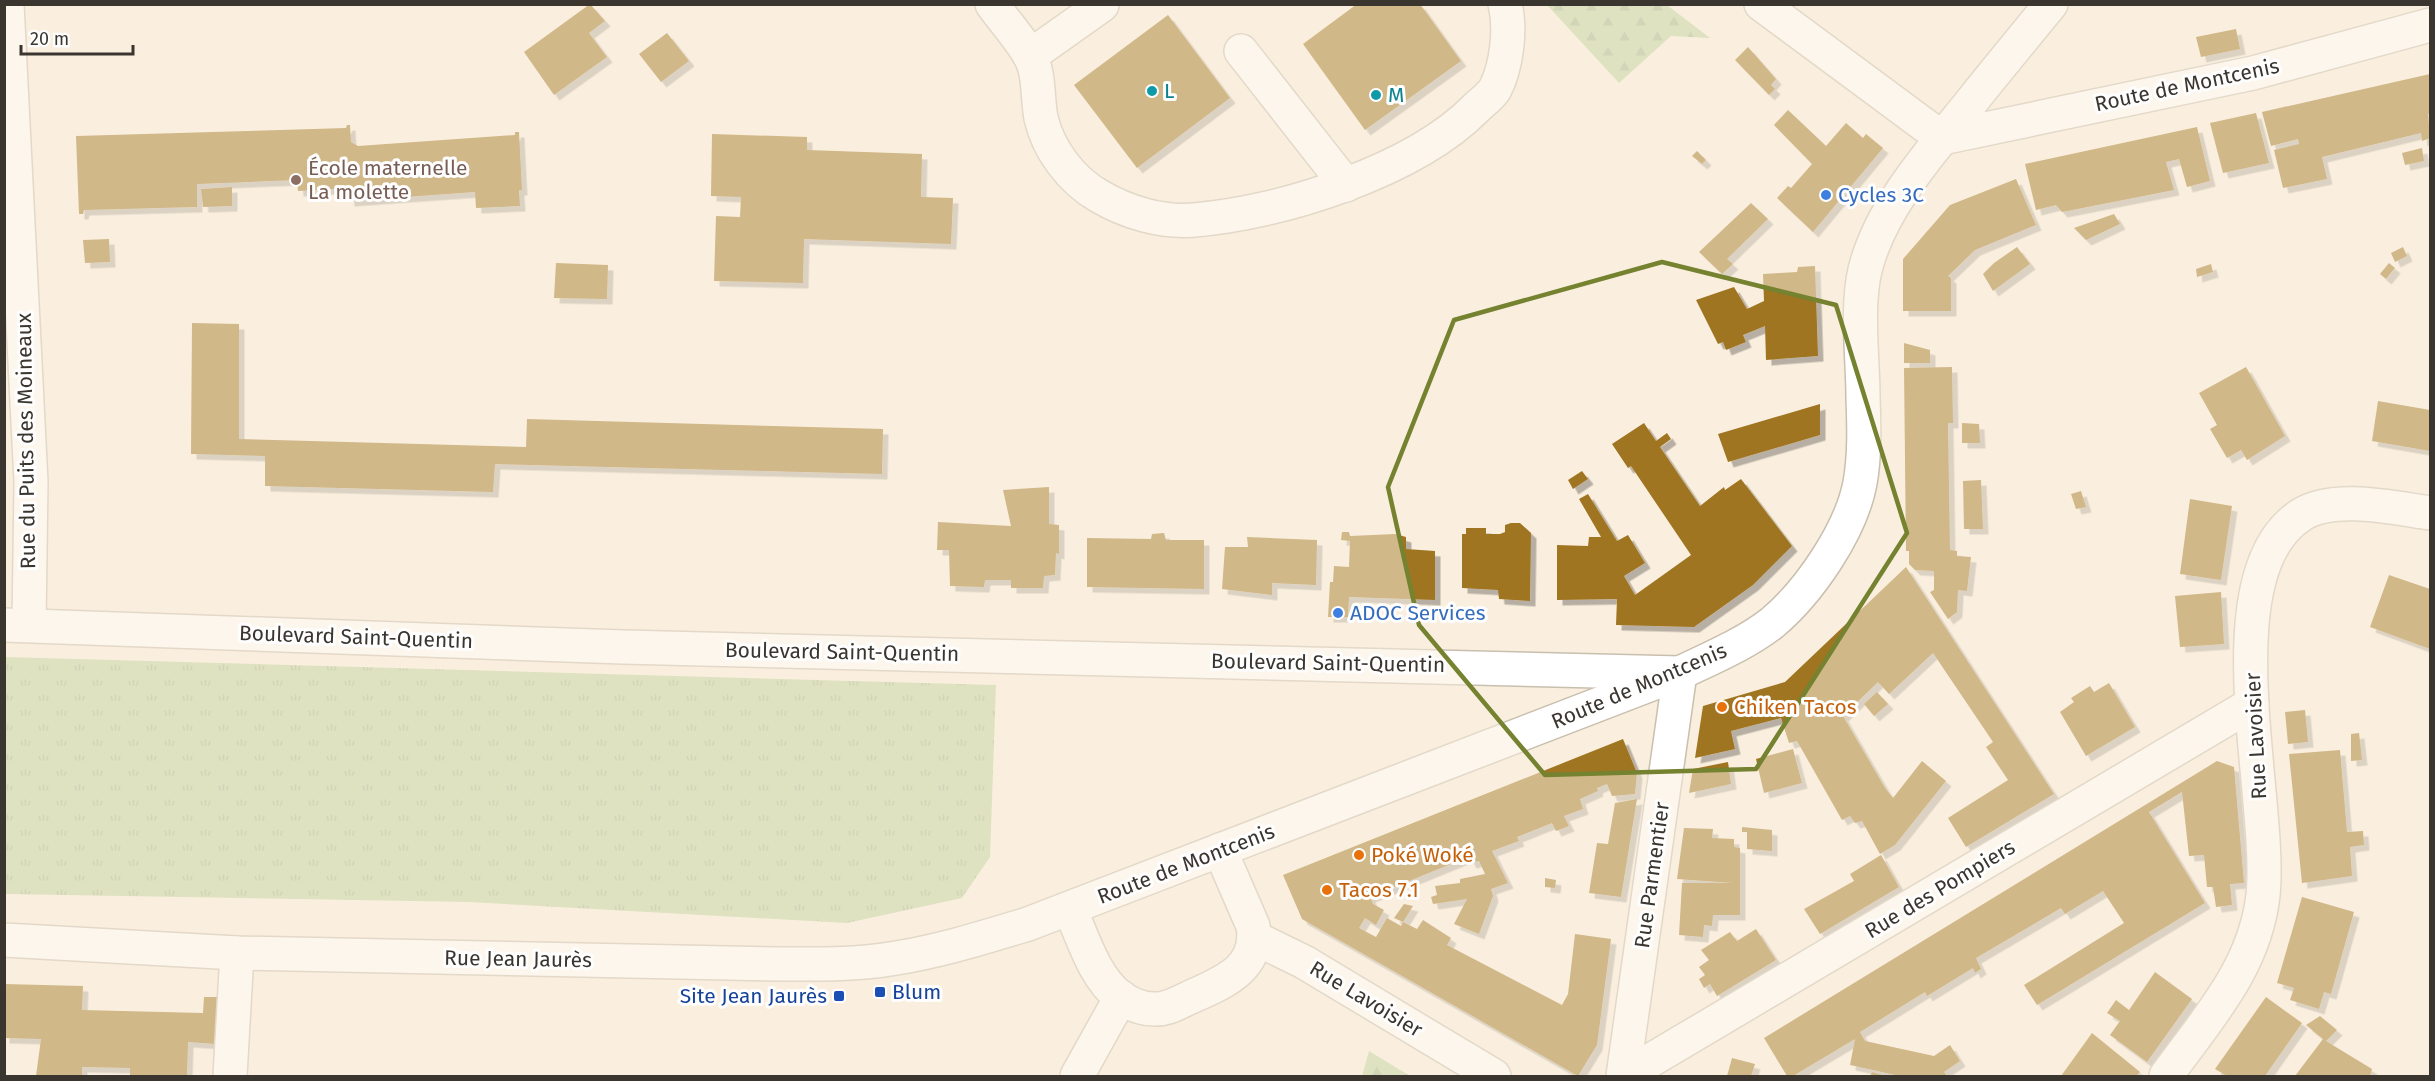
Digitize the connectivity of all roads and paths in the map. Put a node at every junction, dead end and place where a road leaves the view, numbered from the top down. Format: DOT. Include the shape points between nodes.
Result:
graph roads {
  1 [pos="7,4"];
  2 [pos="992,4"];
  3 [pos="1505,4"];
  4 [pos="1761,4"];
  5 [pos="2051,4"];
  6 [pos="1102,5"];
  7 [pos="2430,25"];
  8 [pos="1241,51"];
  9 [pos="1030,56"];
  10 [pos="1942,138"];
  11 [pos="1346,185"];
  12 [pos="2430,513"];
  13 [pos="17,625"];
  14 [pos="1680,673"];
  15 [pos="2252,704"];
  16 [pos="1220,850"];
  17 [pos="1070,909"];
  18 [pos="1028,924"];
  19 [pos="1255,938"];
  20 [pos="4,940"];
  21 [pos="237,952"];
  22 [pos="1121,998"];
  23 [pos="1624,1071"];
  24 [pos="1484,1073"];
  25 [pos="230,1077"];
  26 [pos="1077,1077"];
  27 [pos="2166,1077"];
  1 -- 13 [label="street, Rue du Puits des Moineaux" via="31,482"];
  2 -- 9 [label="street"];
  3 -- 11 [label="street" via="1506,56 1495,90 1467,118 1423,149"];
  4 -- 10 [label="street"];
  5 -- 10 [label="street, Route de Montcenis"];
  6 -- 9 [label="street"];
  7 -- 10 [label="street, Route de Montcenis" via="2253,73"];
  8 -- 11 [label="street"];
  9 -- 11 [label="street" via="1037,78 1041,118 1051,147 1070,172 1098,196 1146,216 1192,221 1245,213"];
  10 -- 14 [label="street, Route de Montcenis" via="1880,230 1865,270 1864,444 1860,485 1847,519 1825,562 1796,600 1771,624"];
  12 -- 15 [label="street, Rue Lavoisier" via="2338,503 2302,514 2281,534 2262,568 2252,613"];
  13 -- 14 [label="street, Boulevard Saint-Quentin" via="623,647"];
  14 -- 16 [label="street, Route de Montcenis"];
  14 -- 23 [label="street, Rue Parmentier"];
  15 -- 23 [label="street, Rue des Pompiers" via="1641,1066"];
  15 -- 27 [label="street, Rue Lavoisier" via="2263,840 2263,894 2255,932 2246,962"];
  16 -- 17 [label="street, Route de Montcenis"];
  16 -- 19 [label="street"];
  17 -- 18 [label="street, Route de Montcenis"];
  17 -- 22 [label="street" via="1099,972"];
  18 -- 21 [label="street, Rue Jean Jaurès" via="934,950 835,964"];
  19 -- 22 [label="street" via="1252,950 1233,978 1156,1009"];
  19 -- 24 [label="street, Rue Lavoisier" via="1304,962"];
  20 -- 21 [label="street, Rue Jean Jaurès"];
  21 -- 25 [label="street"];
  22 -- 26 [label="street"];
}
